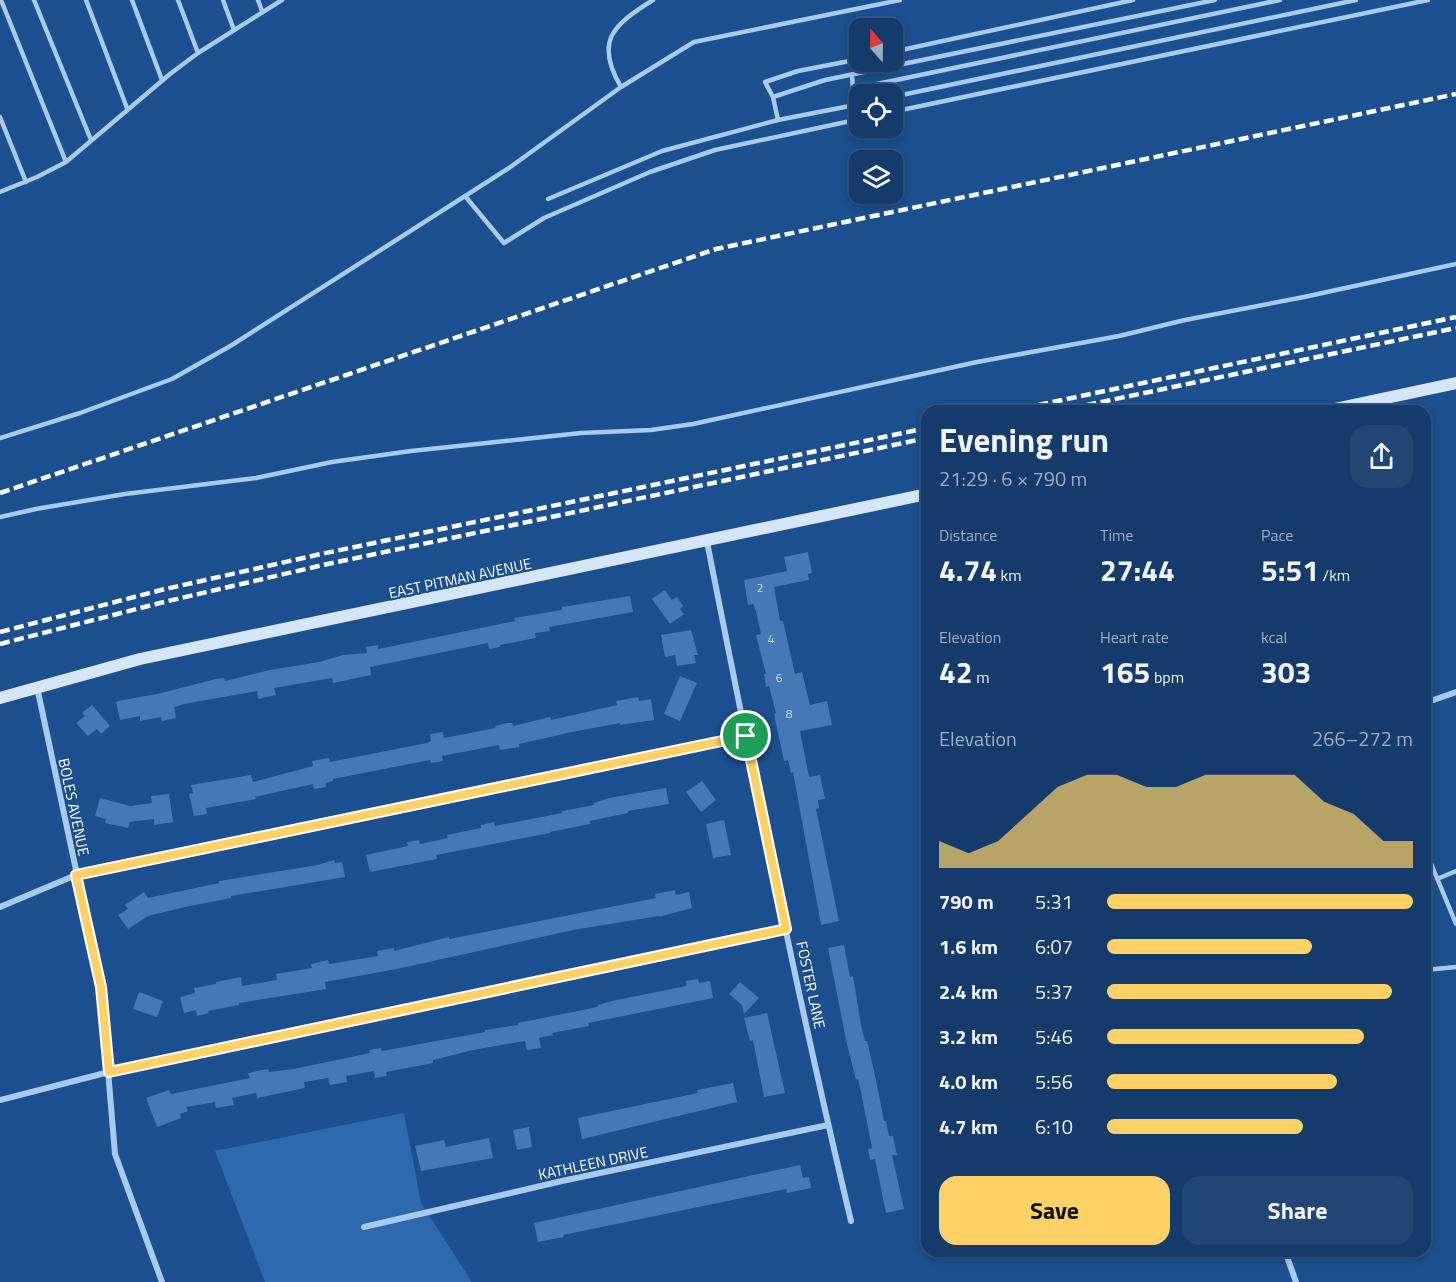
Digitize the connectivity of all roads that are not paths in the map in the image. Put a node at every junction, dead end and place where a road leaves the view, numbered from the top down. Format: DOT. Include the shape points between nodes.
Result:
graph roads {
  1 [pos="1,0"];
  2 [pos="34,0"];
  3 [pos="86,0"];
  4 [pos="132,0"];
  5 [pos="178,0"];
  6 [pos="223,0"];
  7 [pos="258,0"];
  8 [pos="282,0"];
  9 [pos="653,0"];
  10 [pos="900,0"];
  11 [pos="1133,0"];
  12 [pos="1215,0"];
  13 [pos="1280,0"];
  14 [pos="1356,0"];
  15 [pos="1428,0"];
  16 [pos="875,3"];
  17 [pos="262,12"];
  18 [pos="234,30"];
  19 [pos="903,50"];
  20 [pos="198,53"];
  21 [pos="849,61"];
  22 [pos="852,75"];
  23 [pos="162,80"];
  24 [pos="621,87"];
  25 [pos="903,95"];
  26 [pos="773,97"];
  27 [pos="849,106"];
  28 [pos="127,108"];
  29 [pos="903,110"];
  30 [pos="0,117"];
  31 [pos="778,120"];
  32 [pos="849,120"];
  33 [pos="91,140"];
  34 [pos="66,162"];
  35 [pos="26,182"];
  36 [pos="0,192"];
  37 [pos="465,196"];
  38 [pos="548,200"];
  39 [pos="1456,264"];
  40 [pos="1456,383"];
  41 [pos="1353,405"];
  42 [pos="0,438"];
  43 [pos="921,495"];
  44 [pos="0,517"];
  45 [pos="707,542"];
  46 [pos="37,687"];
  47 [pos="1456,692"];
  48 [pos="0,698"];
  49 [pos="1431,701"];
  50 [pos="746,736"];
  51 [pos="1431,864"];
  52 [pos="1456,871"];
  53 [pos="76,875"];
  54 [pos="1437,879"];
  55 [pos="0,907"];
  56 [pos="1455,917"];
  57 [pos="1456,924"];
  58 [pos="786,929"];
  59 [pos="1456,967"];
  60 [pos="1431,969"];
  61 [pos="109,1072"];
  62 [pos="0,1100"];
  63 [pos="828,1125"];
  64 [pos="851,1221"];
  65 [pos="364,1227"];
  66 [pos="1287,1257"];
  67 [pos="162,1282"];
  68 [pos="1296,1282"];
  1 -- 34 [label="lane"];
  2 -- 33 [label="lane"];
  3 -- 28 [label="lane"];
  4 -- 23 [label="lane"];
  5 -- 20 [label="lane"];
  6 -- 18 [label="lane"];
  7 -- 17 [label="lane"];
  8 -- 17 [label="lane"];
  9 -- 24 [label="lane" via="625,17 614,31 608,60"];
  10 -- 16 [label="lane"];
  11 -- 19 [label="lane"];
  12 -- 22 [label="lane"];
  13 -- 22 [label="lane" via="853,89"];
  14 -- 25 [label="lane"];
  15 -- 29 [label="lane"];
  16 -- 24 [label="lane" via="694,42"];
  17 -- 18 [label="lane"];
  18 -- 20 [label="lane"];
  20 -- 23 [label="lane"];
  21 -- 26 [label="lane" via="765,82"];
  22 -- 26 [label="lane"];
  23 -- 28 [label="lane"];
  24 -- 37 [label="lane"];
  26 -- 31 [label="lane"];
  27 -- 31 [label="lane"];
  28 -- 33 [label="lane"];
  30 -- 35 [label="lane"];
  31 -- 38 [label="lane" via="662,151"];
  32 -- 37 [label="lane" via="715,150 650,172 544,218 504,243"];
  33 -- 34 [label="lane"];
  34 -- 35 [label="lane"];
  35 -- 36 [label="lane"];
  37 -- 42 [label="lane" via="172,379"];
  39 -- 44 [label="lane" via="693,424 411,451 256,478 36,508"];
  40 -- 41 [label="street"];
  43 -- 45 [label="street, EAST PITMAN AVENUE"];
  45 -- 46 [label="street, EAST PITMAN AVENUE" via="140,659"];
  45 -- 50 [label="street, FOSTER LANE"];
  46 -- 48 [label="street, EAST PITMAN AVENUE"];
  46 -- 53 [label="street, BOLES AVENUE"];
  47 -- 49 [label="street"];
  50 -- 53 [label="street"];
  50 -- 58 [label="street, FOSTER LANE"];
  51 -- 54 [label="lane"];
  52 -- 54 [label="lane"];
  53 -- 55 [label="street"];
  53 -- 61 [label="street, BOLES AVENUE" via="101,987"];
  54 -- 56 [label="lane"];
  56 -- 57 [label="lane"];
  58 -- 61 [label="street"];
  58 -- 63 [label="street, FOSTER LANE"];
  59 -- 60 [label="lane"];
  61 -- 62 [label="street"];
  61 -- 67 [label="street, BOLES AVENUE" via="115,1154"];
  63 -- 64 [label="street, FOSTER LANE"];
  63 -- 65 [label="street, KATHLEEN DRIVE"];
  66 -- 68 [label="street"];
}
